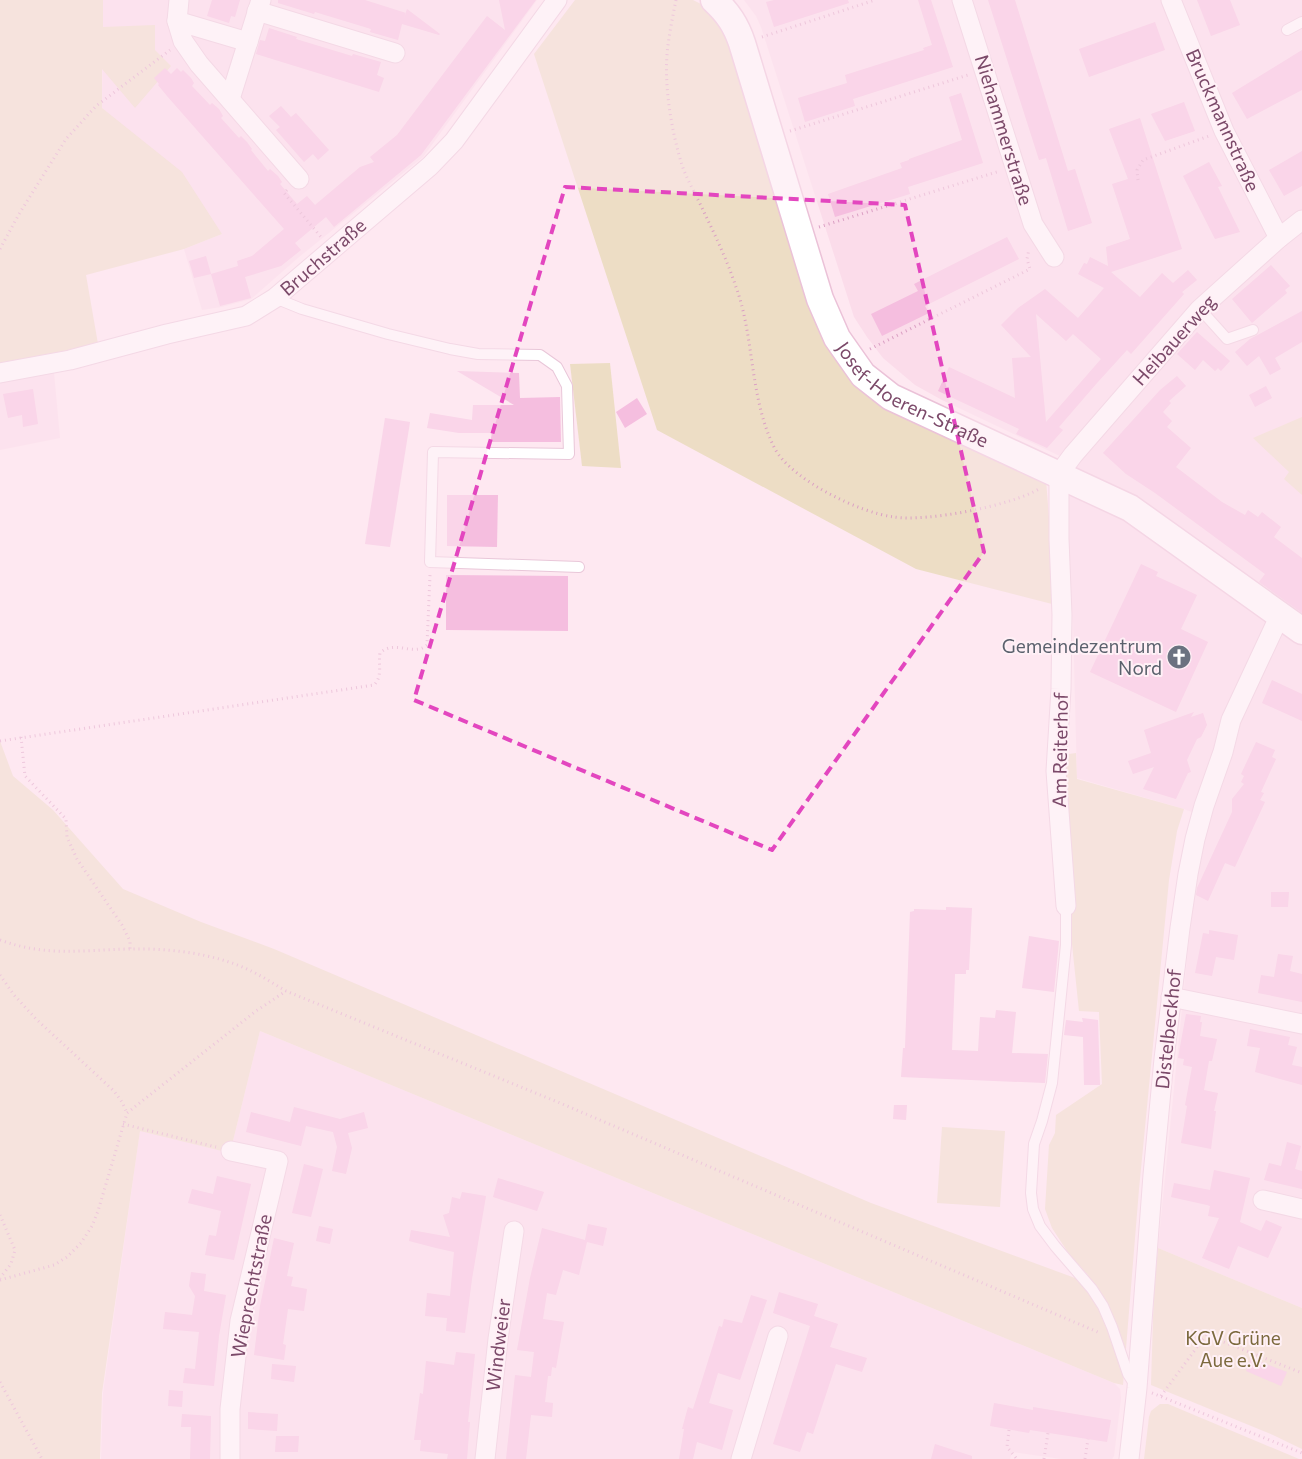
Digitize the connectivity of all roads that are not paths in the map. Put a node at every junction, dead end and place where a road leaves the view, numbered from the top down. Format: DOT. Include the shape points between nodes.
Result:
graph roads {
  1 [pos="179,0"];
  2 [pos="557,0"];
  3 [pos="714,0"];
  4 [pos="962,0"];
  5 [pos="1171,0"];
  6 [pos="259,5"];
  7 [pos="177,21"];
  8 [pos="1302,22"];
  9 [pos="1287,30"];
  10 [pos="248,42"];
  11 [pos="395,53"];
  12 [pos="230,99"];
  13 [pos="299,179"];
  14 [pos="1302,220"];
  15 [pos="1279,238"];
  16 [pos="1054,257"];
  17 [pos="275,298"];
  18 [pos="1200,309"];
  19 [pos="1254,330"];
  20 [pos="0,373"];
  21 [pos="1059,474"];
  22 [pos="579,567"];
  23 [pos="1280,615"];
  24 [pos="1302,631"];
  25 [pos="1066,906"];
  26 [pos="1172,997"];
  27 [pos="1302,1024"];
  28 [pos="231,1151"];
  29 [pos="1263,1200"];
  30 [pos="1302,1209"];
  31 [pos="514,1231"];
  32 [pos="778,1336"];
  33 [pos="1137,1388"];
  34 [pos="230,1459"];
  35 [pos="485,1459"];
  36 [pos="741,1459"];
  37 [pos="1129,1459"];
  1 -- 7 [label="street"];
  2 -- 17 [label="street, Bruchstraße" via="454,141 430,166"];
  3 -- 21 [label="street, Josef-Hoeren-Straße" via="733,21 742,43 820,299 837,338 863,376 891,397"];
  4 -- 16 [label="street, Niehammerstraße" via="1033,224"];
  5 -- 15 [label="street, Bruckmannstraße" via="1224,131"];
  6 -- 10 [label="street"];
  6 -- 11 [label="street"];
  7 -- 10 [label="street"];
  7 -- 12 [label="street" via="183,41"];
  8 -- 9 [label="lane"];
  10 -- 12 [label="street"];
  12 -- 13 [label="street"];
  14 -- 15 [label="street, Heibauerweg"];
  15 -- 18 [label="street, Heibauerweg"];
  17 -- 20 [label="street, Bruchstraße" via="246,316 70,360"];
  17 -- 22 [label="lane" via="450,349 478,354 540,355 557,368 567,386 570,454 433,452 430,562"];
  18 -- 19 [label="lane" via="1227,339"];
  18 -- 21 [label="street, Heibauerweg"];
  21 -- 23 [label="street, Josef-Hoeren-Straße" via="1130,508"];
  21 -- 25 [label="street, Am Reiterhof" via="1062,616 1056,771"];
  23 -- 24 [label="street, Josef-Hoeren-Straße"];
  23 -- 26 [label="street, Distelbeckhof" via="1231,720 1204,806 1188,874"];
  25 -- 33 [label="lane" via="1066,946 1052,1083 1034,1144 1033,1209 1040,1226 1103,1306 1128,1374"];
  26 -- 27 [label="street"];
  26 -- 33 [label="street, Distelbeckhof" via="1153,1175"];
  28 -- 34 [label="street, Wieprechtstraße" via="278,1161 240,1322 230,1409"];
  29 -- 30 [label="street"];
  31 -- 35 [label="street, Windweier"];
  32 -- 36 [label="street"];
  33 -- 37 [label="street, Distelbeckhof"];
}
